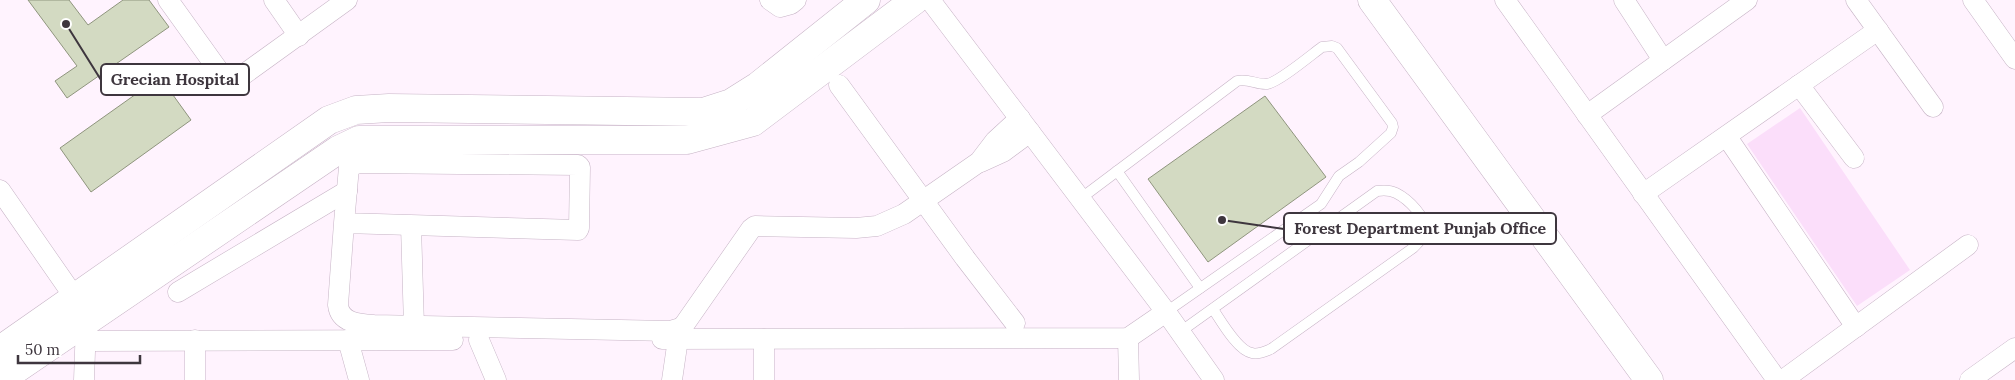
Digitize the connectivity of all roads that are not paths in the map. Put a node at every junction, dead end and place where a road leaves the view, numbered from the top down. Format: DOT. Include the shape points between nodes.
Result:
graph roads {
  1 [pos="168,0"];
  2 [pos="274,0"];
  3 [pos="347,0"];
  4 [pos="770,0"];
  5 [pos="796,0"];
  6 [pos="866,0"];
  7 [pos="915,0"];
  8 [pos="930,0"];
  9 [pos="1372,0"];
  10 [pos="1505,0"];
  11 [pos="1624,0"];
  12 [pos="1747,0"];
  13 [pos="1856,0"];
  14 [pos="1973,0"];
  15 [pos="1878,30"];
  16 [pos="298,36"];
  17 [pos="2015,58"];
  18 [pos="1663,60"];
  19 [pos="1799,85"];
  20 [pos="839,86"];
  21 [pos="1933,107"];
  22 [pos="1587,115"];
  23 [pos="1025,125"];
  24 [pos="1727,137"];
  25 [pos="1854,158"];
  26 [pos="1117,171"];
  27 [pos="0,190"];
  28 [pos="346,191"];
  29 [pos="1643,194"];
  30 [pos="1080,198"];
  31 [pos="925,201"];
  32 [pos="344,223"];
  33 [pos="411,226"];
  34 [pos="1968,245"];
  35 [pos="1200,288"];
  36 [pos="178,292"];
  37 [pos="75,298"];
  38 [pos="1213,309"];
  39 [pos="1166,312"];
  40 [pos="1015,323"];
  41 [pos="414,326"];
  42 [pos="1856,327"];
  43 [pos="85,332"];
  44 [pos="1180,332"];
  45 [pos="1128,338"];
  46 [pos="678,339"];
  47 [pos="764,339"];
  48 [pos="195,340"];
  49 [pos="348,340"];
  50 [pos="479,340"];
  51 [pos="2015,348"];
  52 [pos="0,350"];
  53 [pos="0,380"];
  54 [pos="84,380"];
  55 [pos="195,380"];
  56 [pos="359,380"];
  57 [pos="496,380"];
  58 [pos="672,380"];
  59 [pos="764,380"];
  60 [pos="1129,380"];
  61 [pos="1214,380"];
  62 [pos="1649,380"];
  63 [pos="1777,380"];
  64 [pos="1783,380"];
  65 [pos="1970,380"];
  1 -- 16 [label="street" via="229,85"];
  2 -- 16 [label="street"];
  3 -- 16 [label="street"];
  4 -- 5 [label="street" via="780,7"];
  6 -- 37 [label="main road" via="758,86 731,103 703,112 389,108 356,110 329,120"];
  7 -- 43 [label="main road" via="753,122 688,140 359,140 338,150"];
  8 -- 23 [label="street"];
  9 -- 62 [label="main road"];
  10 -- 22 [label="street"];
  11 -- 18 [label="street"];
  12 -- 18 [label="street"];
  13 -- 15 [label="street"];
  14 -- 17 [label="street"];
  15 -- 19 [label="street"];
  15 -- 21 [label="street"];
  18 -- 22 [label="street"];
  19 -- 24 [label="street"];
  19 -- 25 [label="street"];
  20 -- 31 [label="street"];
  22 -- 29 [label="street"];
  23 -- 30 [label="street"];
  23 -- 31 [label="street" via="994,141 979,162"];
  24 -- 29 [label="street"];
  24 -- 42 [label="street"];
  26 -- 30 [label="lane"];
  26 -- 35 [label="lane"];
  26 -- 35 [label="lane" via="1237,81 1274,82 1327,46 1337,48 1348,61 1392,123 1391,133 1339,176 1321,204"];
  27 -- 37 [label="street"];
  28 -- 32 [label="street"];
  28 -- 33 [label="street" via="349,167 358,162 576,164 580,167 578,230"];
  28 -- 36 [label="street"];
  29 -- 63 [label="street"];
  30 -- 39 [label="street"];
  31 -- 40 [label="street"];
  31 -- 41 [label="street" via="877,226 755,226 684,325 676,330"];
  32 -- 33 [label="street"];
  32 -- 41 [label="street" via="338,305 341,316 360,324"];
  33 -- 41 [label="street"];
  34 -- 42 [label="street"];
  35 -- 39 [label="lane"];
  37 -- 43 [label="street"];
  37 -- 52 [label="main road"];
  38 -- 38 [label="lane" via="1377,192 1396,193 1408,201 1424,221 1422,239 1414,248 1271,349 1252,353 1240,347"];
  38 -- 44 [label="lane"];
  39 -- 44 [label="street"];
  39 -- 45 [label="street"];
  42 -- 64 [label="street"];
  43 -- 48 [label="street"];
  43 -- 53 [label="main road"];
  43 -- 54 [label="street"];
  44 -- 61 [label="street"];
  45 -- 47 [label="street"];
  45 -- 60 [label="street"];
  46 -- 47 [label="street"];
  46 -- 50 [label="street"];
  46 -- 58 [label="street"];
  47 -- 59 [label="street"];
  48 -- 49 [label="street"];
  48 -- 55 [label="street"];
  49 -- 50 [label="street"];
  49 -- 56 [label="street"];
  50 -- 57 [label="street"];
  51 -- 65 [label="street"];
}
